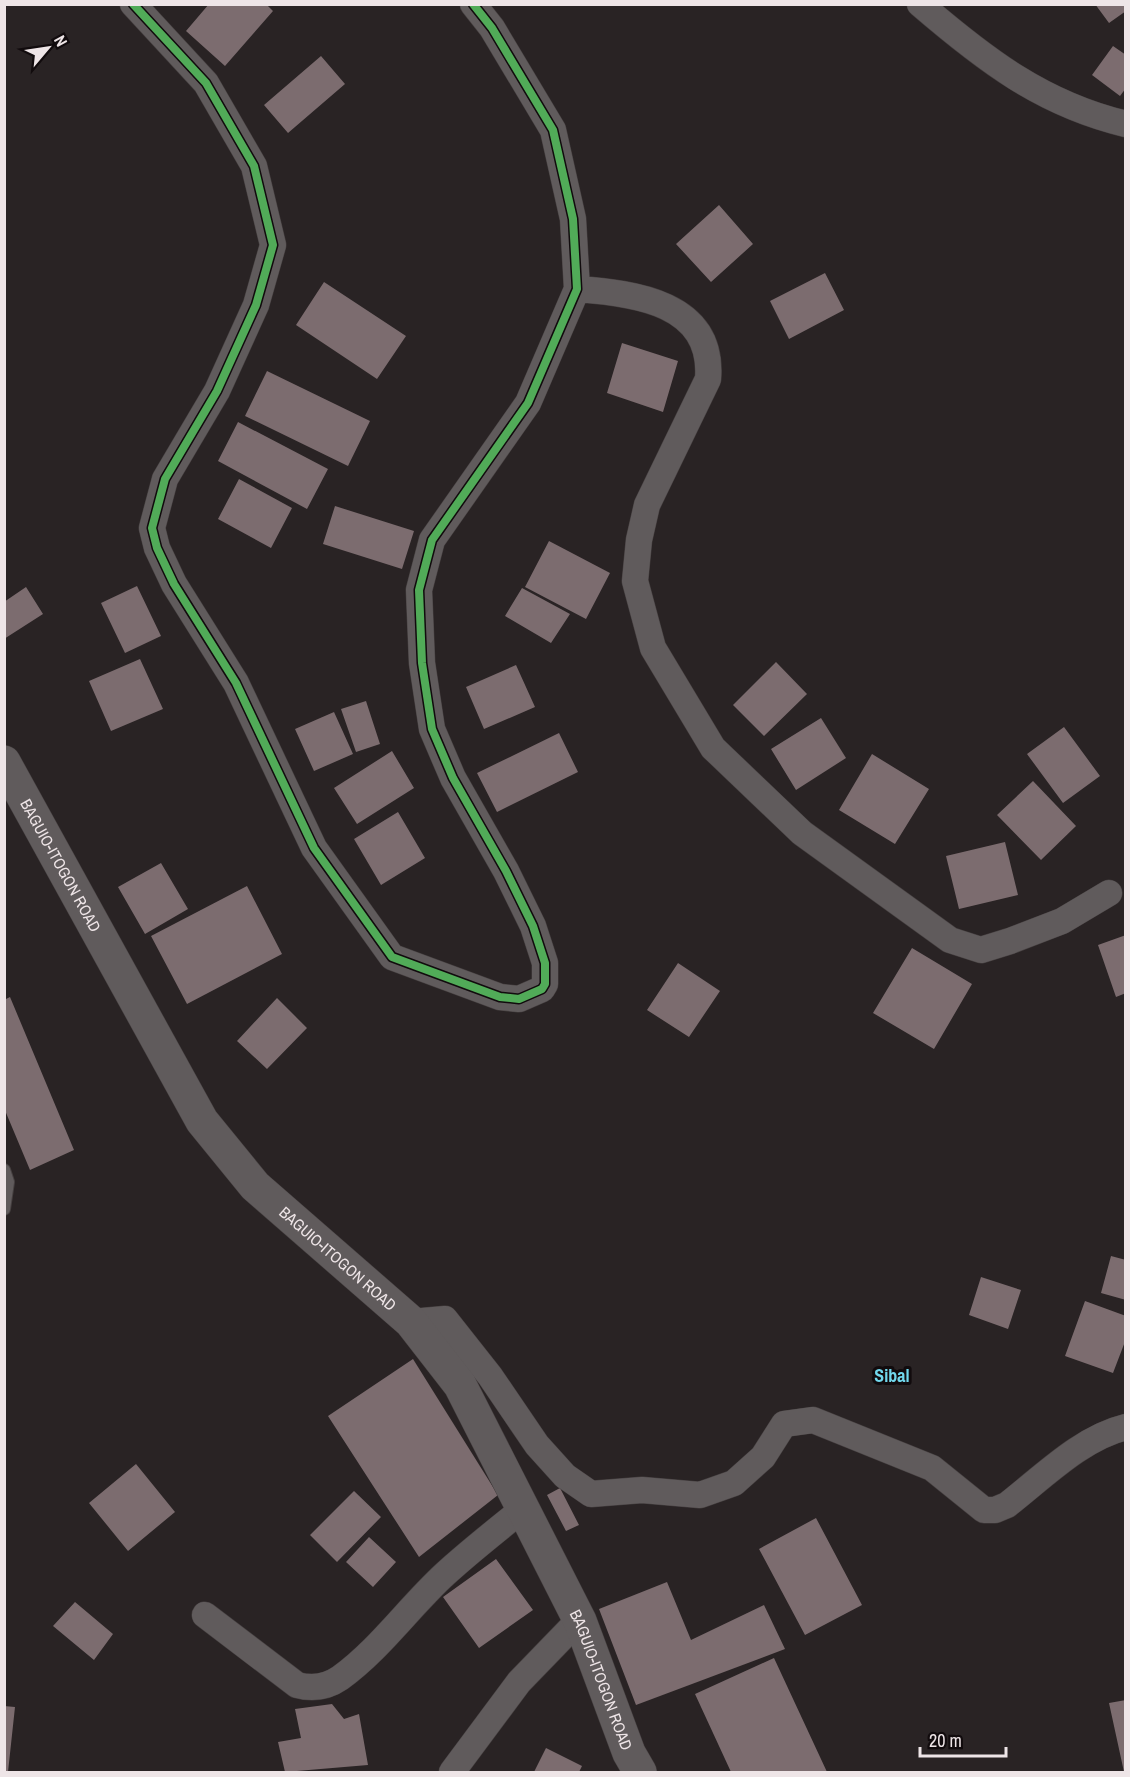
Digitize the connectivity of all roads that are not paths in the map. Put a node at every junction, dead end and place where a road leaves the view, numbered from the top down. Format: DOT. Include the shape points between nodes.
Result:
graph roads {
  1 [pos="133,4"];
  2 [pos="473,4"];
  3 [pos="920,4"];
  4 [pos="1125,124"];
  5 [pos="577,289"];
  6 [pos="4,762"];
  7 [pos="1109,893"];
  8 [pos="4,1170"];
  9 [pos="4,1209"];
  10 [pos="411,1322"];
  11 [pos="1125,1426"];
  12 [pos="523,1509"];
  13 [pos="205,1615"];
  14 [pos="579,1620"];
  15 [pos="452,1773"];
  16 [pos="640,1773"];
  1 -- 5 [label="street" via="206,83 248,155 273,245 256,305 217,392 165,479 152,528 157,548 174,584 236,683 314,848 392,957 500,997 519,999 542,990 545,963 511,880 453,778 432,729 422,663 419,590 432,540 528,403"];
  2 -- 5 [label="street" via="492,28 553,130 573,219"];
  3 -- 4 [label="street" via="975,52 1035,91 1092,116"];
  5 -- 7 [label="street" via="626,292 669,308 693,325 704,342 709,359 708,379 647,506 635,581 653,648 713,748 802,833 950,940 981,950 1062,921"];
  6 -- 10 [label="main road, BAGUIO-ITOGON ROAD" via="202,1121 255,1186"];
  8 -- 9 [label="lane" via="8,1182"];
  10 -- 11 [label="street" via="445,1319 537,1445 565,1476 591,1494 642,1490 700,1495 734,1483 764,1457 784,1424 813,1420 932,1468 984,1510 995,1510 1077,1451"];
  10 -- 12 [label="main road, BAGUIO-ITOGON ROAD" via="460,1385"];
  12 -- 13 [label="street" via="444,1574 339,1679 323,1686 297,1685"];
  12 -- 14 [label="main road, BAGUIO-ITOGON ROAD"];
  14 -- 15 [label="street" via="519,1682"];
  14 -- 16 [label="main road, BAGUIO-ITOGON ROAD"];
}
